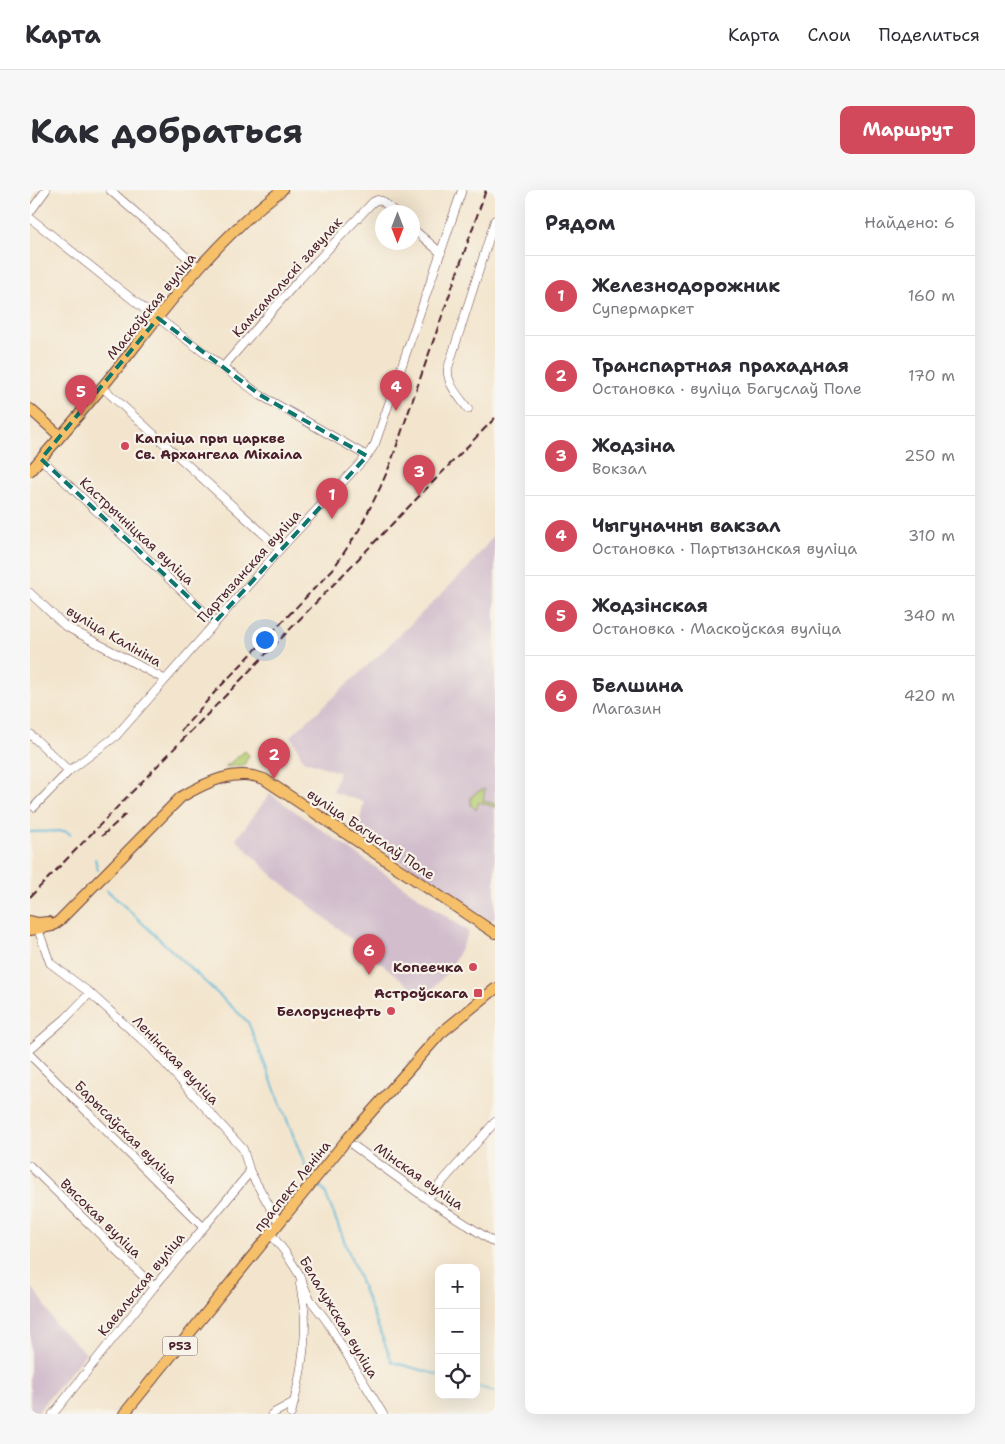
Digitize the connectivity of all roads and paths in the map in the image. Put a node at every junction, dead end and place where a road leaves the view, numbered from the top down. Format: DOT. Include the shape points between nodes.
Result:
graph roads {
  1 [pos="46,190"];
  2 [pos="110,190"];
  3 [pos="462,190"];
  4 [pos="279,191"];
  5 [pos="386,205"];
  6 [pos="30,212"];
  7 [pos="30,218"];
  8 [pos="495,220"];
  9 [pos="420,235"];
  10 [pos="441,253"];
  11 [pos="199,268"];
  12 [pos="158,318"];
  13 [pos="223,367"];
  14 [pos="102,387"];
  15 [pos="30,409"];
  16 [pos="468,409"];
  17 [pos="60,436"];
  18 [pos="366,456"];
  19 [pos="41,458"];
  20 [pos="30,471"];
  21 [pos="280,549"];
  22 [pos="30,594"];
  23 [pos="215,622"];
  24 [pos="164,679"];
  25 [pos="30,734"];
  26 [pos="69,771"];
  27 [pos="34,807"];
  28 [pos="68,911"];
  29 [pos="30,921"];
  30 [pos="34,930"];
  31 [pos="495,933"];
  32 [pos="495,989"];
  33 [pos="90,993"];
  34 [pos="30,1049"];
  35 [pos="30,1055"];
  36 [pos="495,1122"];
  37 [pos="354,1146"];
  38 [pos="30,1166"];
  39 [pos="250,1172"];
  40 [pos="427,1199"];
  41 [pos="279,1223"];
  42 [pos="203,1227"];
  43 [pos="271,1234"];
  44 [pos="495,1243"];
  45 [pos="299,1274"];
  46 [pos="154,1287"];
  47 [pos="294,1402"];
  48 [pos="53,1414"];
  49 [pos="124,1414"];
  50 [pos="272,1414"];
  51 [pos="291,1414"];
  52 [pos="382,1414"];
  1 -- 6 [label="street"];
  2 -- 11 [label="street"];
  3 -- 10 [label="street, Партызанская вуліца"];
  4 -- 11 [label="main road, Маскоўская вуліца" via="236,227"];
  5 -- 13 [label="street, Камсамольскі завулак" via="382,201 373,202"];
  7 -- 12 [label="street"];
  8 -- 16 [label="street" via="448,368 449,382"];
  9 -- 10 [label="street"];
  10 -- 18 [label="street, Партызанская вуліца" via="384,421 375,444"];
  11 -- 12 [label="main road, Маскоўская вуліца"];
  12 -- 13 [label="street"];
  12 -- 14 [label="main road, Маскоўская вуліца"];
  13 -- 18 [label="street" via="260,395"];
  14 -- 17 [label="main road, Маскоўская вуліца"];
  14 -- 21 [label="street"];
  15 -- 17 [label="main road"];
  17 -- 19 [label="main road, Маскоўская вуліца"];
  18 -- 21 [label="street, Партызанская вуліца"];
  19 -- 20 [label="main road, Маскоўская вуліца"];
  19 -- 23 [label="street, Кастрычніцкая вуліца"];
  21 -- 23 [label="street, Партызанская вуліца"];
  22 -- 24 [label="street, вуліца Калініна" via="65,626"];
  23 -- 24 [label="street, Партызанская вуліца"];
  24 -- 26 [label="street, Партызанская вуліца" via="116,736"];
  25 -- 26 [label="street"];
  26 -- 27 [label="street, Партызанская вуліца"];
  28 -- 29 [label="main road, вуліца Багуслаў Поле" via="49,922"];
  28 -- 30 [label="main road, вуліца Багуслаў Поле" via="52,926"];
  28 -- 31 [label="main road, вуліца Багуслаў Поле" via="181,797 203,784 225,776 244,774 264,779"];
  30 -- 33 [label="street, Ленінская вуліца" via="50,963"];
  32 -- 41 [label="main road, праспект Леніна / Р53" via="441,1033 349,1137"];
  33 -- 34 [label="street"];
  33 -- 39 [label="street, Ленінская вуліца" via="151,1048 243,1149"];
  35 -- 42 [label="street, Барысаўская вуліца"];
  36 -- 40 [label="street"];
  37 -- 40 [label="street, Мінская вуліца"];
  38 -- 46 [label="street, Высокая вуліца"];
  39 -- 41 [label="street, Ленінская вуліца"];
  39 -- 42 [label="street, Кавальская вуліца"];
  40 -- 44 [label="street, Мінская вуліца"];
  41 -- 43 [label="main road, праспект Леніна / Р53"];
  42 -- 46 [label="street, Кавальская вуліца"];
  43 -- 45 [label="street, Белалужская вуліца"];
  43 -- 49 [label="main road, праспект Леніна / Р53"];
  45 -- 47 [label="street" via="305,1321 303,1358"];
  45 -- 52 [label="street, Белалужская вуліца" via="310,1298"];
  46 -- 48 [label="street, Кавальская вуліца"];
  47 -- 50 [label="street"];
  47 -- 51 [label="street"];
}
